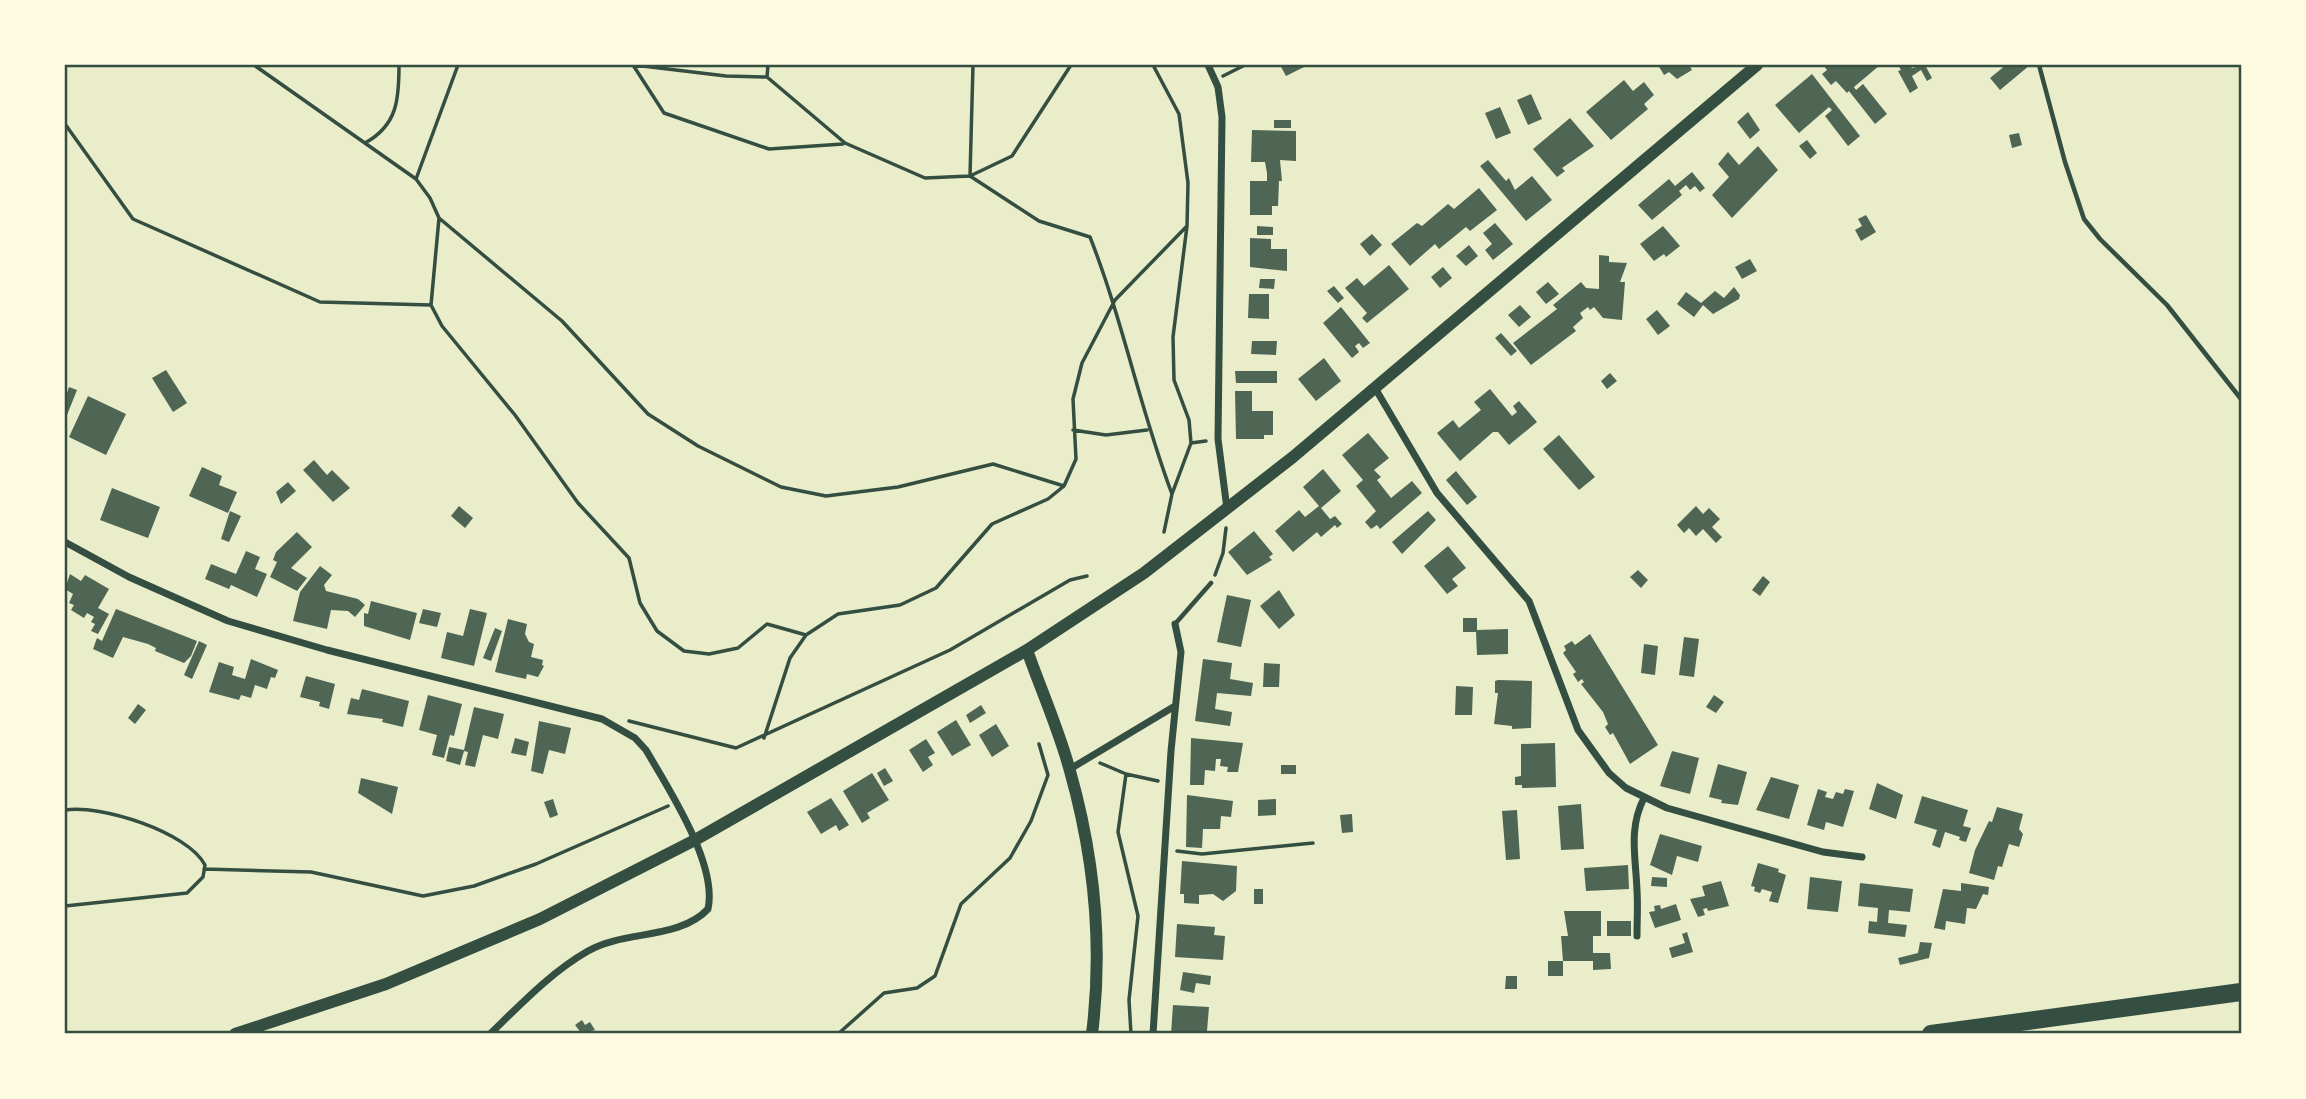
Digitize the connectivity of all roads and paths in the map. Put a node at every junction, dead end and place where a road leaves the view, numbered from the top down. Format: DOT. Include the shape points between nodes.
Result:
graph roads {
  1 [pos="254,65"];
  2 [pos="399,65"];
  3 [pos="458,65"];
  4 [pos="586,65"];
  5 [pos="632,65"];
  6 [pos="768,65"];
  7 [pos="973,65"];
  8 [pos="1071,65"];
  9 [pos="1153,65"];
  10 [pos="1208,65"];
  11 [pos="1245,65"];
  12 [pos="1757,65"];
  13 [pos="2039,65"];
  14 [pos="767,77"];
  15 [pos="1215,80"];
  16 [pos="65,124"];
  17 [pos="364,143"];
  18 [pos="845,143"];
  19 [pos="970,176"];
  20 [pos="416,179"];
  21 [pos="439,218"];
  22 [pos="1187,226"];
  23 [pos="1115,300"];
  24 [pos="431,305"];
  25 [pos="1375,388"];
  26 [pos="2241,399"];
  27 [pos="1073,430"];
  28 [pos="1148,430"];
  29 [pos="1218,439"];
  30 [pos="1191,443"];
  31 [pos="1064,486"];
  32 [pos="1172,494"];
  33 [pos="1227,509"];
  34 [pos="1164,532"];
  35 [pos="65,542"];
  36 [pos="1087,576"];
  37 [pos="1211,583"];
  38 [pos="1175,624"];
  39 [pos="806,635"];
  40 [pos="1027,650"];
  41 [pos="1175,706"];
  42 [pos="603,719"];
  43 [pos="764,737"];
  44 [pos="1039,744"];
  45 [pos="1088,758"];
  46 [pos="1070,769"];
  47 [pos="1126,774"];
  48 [pos="1168,783"];
  49 [pos="1644,798"];
  50 [pos="676,802"];
  51 [pos="65,810"];
  52 [pos="695,840"];
  53 [pos="1313,843"];
  54 [pos="1164,850"];
  55 [pos="1862,856"];
  56 [pos="204,869"];
  57 [pos="65,906"];
  58 [pos="1637,936"];
  59 [pos="2241,992"];
  60 [pos="235,1034"];
  61 [pos="490,1034"];
  62 [pos="838,1034"];
  63 [pos="1092,1034"];
  64 [pos="1131,1034"];
  65 [pos="1153,1034"];
  66 [pos="1931,1034"];
  1 -- 17 [label="path"];
  2 -- 17 [label="path" via="399,103 379,135"];
  3 -- 20 [label="path"];
  4 -- 5 [label="path"];
  5 -- 14 [label="path"];
  5 -- 18 [label="path" via="664,113 769,149"];
  6 -- 14 [label="path"];
  7 -- 19 [label="path"];
  8 -- 19 [label="path" via="1012,156"];
  9 -- 22 [label="path" via="1179,114 1188,183"];
  10 -- 15 [label="street"];
  11 -- 15 [label="path"];
  12 -- 25 [label="main road"];
  13 -- 26 [label="lane" via="2084,219 2167,305"];
  14 -- 18 [label="path"];
  15 -- 29 [label="street" via="1222,117"];
  16 -- 24 [label="path" via="133,219 320,302"];
  17 -- 20 [label="path"];
  18 -- 19 [label="path" via="925,178"];
  19 -- 23 [label="path" via="1039,221 1090,237"];
  20 -- 21 [label="path"];
  21 -- 24 [label="path"];
  21 -- 31 [label="path" via="562,321 648,414 698,446 780,486 826,496 898,488 993,464"];
  22 -- 23 [label="path"];
  22 -- 30 [label="path" via="1173,337 1174,380 1189,420"];
  23 -- 27 [label="path" via="1082,363 1073,399"];
  23 -- 28 [label="path"];
  24 -- 39 [label="path" via="442,326 516,415 578,503 629,558 640,603 657,631 684,651 709,654 738,648 767,624"];
  25 -- 33 [label="main road"];
  25 -- 49 [label="street" via="1437,493 1529,601 1578,730 1590,750 1626,788"];
  27 -- 28 [label="path" via="1107,435"];
  27 -- 31 [label="path" via="1076,459"];
  28 -- 32 [label="path"];
  29 -- 30 [label="path"];
  29 -- 33 [label="street"];
  30 -- 32 [label="path"];
  31 -- 39 [label="path" via="1048,499 992,524 936,588 900,605 838,614"];
  32 -- 34 [label="path"];
  33 -- 37 [label="path" via="1223,553"];
  33 -- 40 [label="main road" via="1144,573"];
  35 -- 42 [label="street" via="129,577 228,621"];
  36 -- 43 [label="path" via="1070,580 950,650"];
  37 -- 38 [label="lane"];
  38 -- 41 [label="street" via="1181,652"];
  39 -- 43 [label="path" via="789,658"];
  40 -- 46 [label="main road"];
  40 -- 52 [label="main road"];
  41 -- 45 [label="street"];
  41 -- 48 [label="street"];
  42 -- 43 [label="path" via="635,721 736,748"];
  42 -- 50 [label="street" via="635,737"];
  44 -- 62 [label="path" via="1048,775 1031,821 1010,858 961,904 935,976 917,988 884,993"];
  45 -- 46 [label="street"];
  45 -- 47 [label="path"];
  46 -- 63 [label="main road" via="1096,918"];
  47 -- 48 [label="path"];
  47 -- 64 [label="path" via="1118,832 1138,916 1129,1000"];
  48 -- 54 [label="street"];
  49 -- 55 [label="street" via="1823,852"];
  49 -- 58 [label="street" via="1632,839"];
  50 -- 52 [label="street"];
  50 -- 56 [label="path" via="536,864 474,886 423,897 311,872"];
  51 -- 56 [label="path" via="92,810 140,823 191,847"];
  52 -- 60 [label="main road" via="540,919 465,951 386,984"];
  52 -- 61 [label="street" via="710,896 703,914 588,951 535,991"];
  53 -- 54 [label="path" via="1202,854"];
  54 -- 65 [label="street"];
  56 -- 57 [label="path" via="198,885 187,893"];
  59 -- 66 [label="highway"];
}
